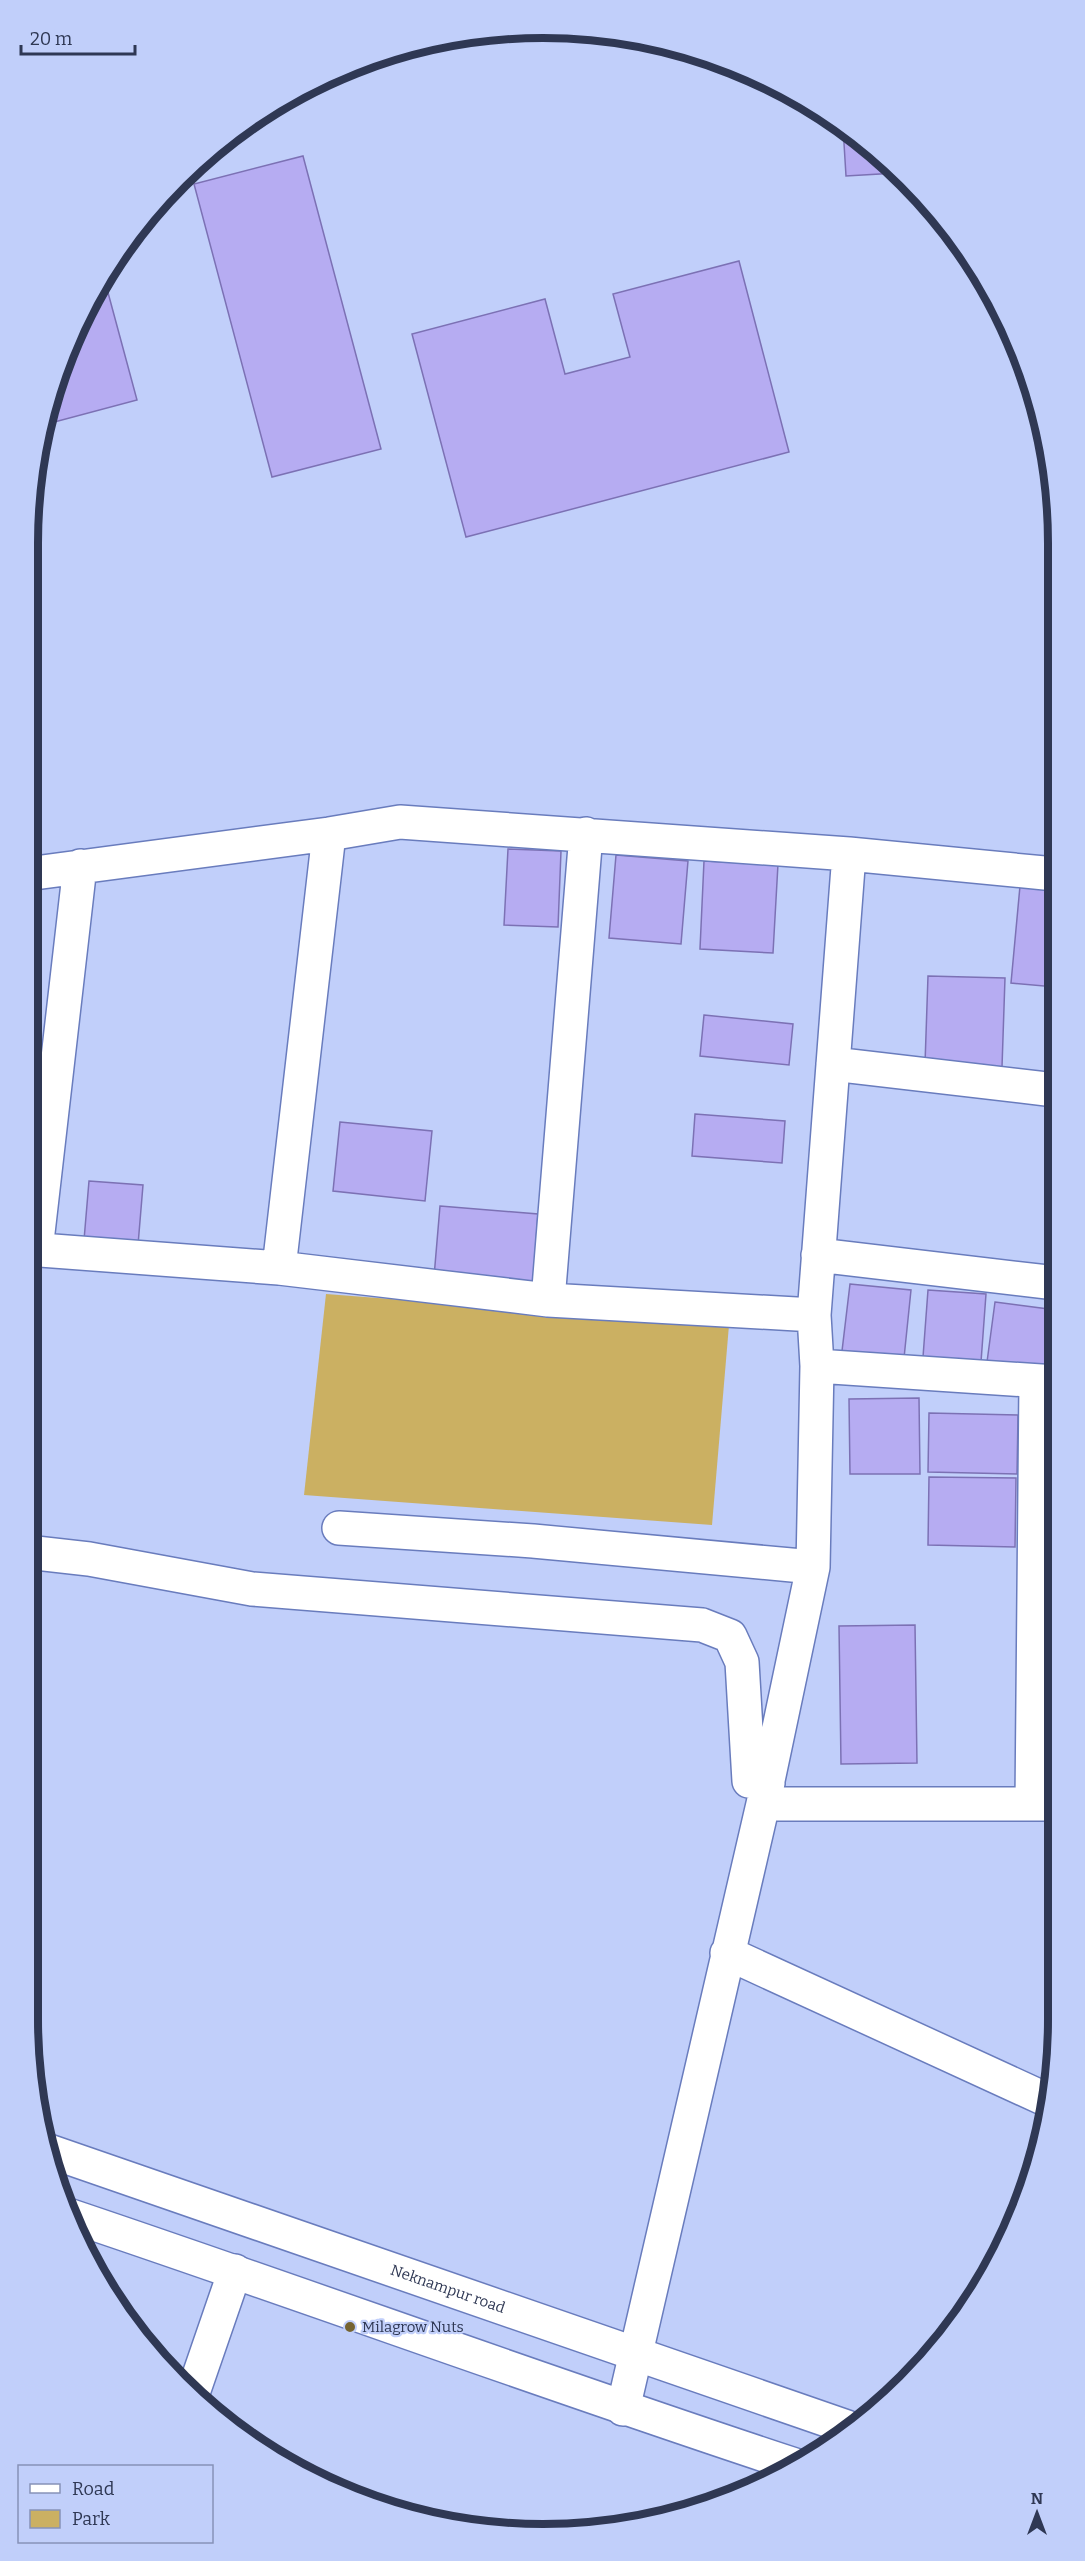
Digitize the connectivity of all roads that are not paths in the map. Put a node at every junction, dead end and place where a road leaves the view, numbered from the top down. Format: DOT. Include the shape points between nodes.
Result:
graph roads {
  1 [pos="329,834"];
  2 [pos="586,834"];
  3 [pos="849,854"];
  4 [pos="80,866"];
  5 [pos="38,872"];
  6 [pos="1048,872"];
  7 [pos="833,1064"];
  8 [pos="1048,1089"];
  9 [pos="38,1202"];
  10 [pos="38,1250"];
  11 [pos="818,1255"];
  12 [pos="279,1268"];
  13 [pos="1048,1282"];
  14 [pos="548,1300"];
  15 [pos="814,1316"];
  16 [pos="817,1366"];
  17 [pos="1046,1381"];
  18 [pos="339,1528"];
  19 [pos="38,1553"];
  20 [pos="813,1567"];
  21 [pos="766,1794"];
  22 [pos="1045,1804"];
  23 [pos="727,1953"];
  24 [pos="1041,2097"];
  25 [pos="56,2153"];
  26 [pos="79,2219"];
  27 [pos="235,2271"];
  28 [pos="636,2352"];
  29 [pos="196,2385"];
  30 [pos="623,2409"];
  31 [pos="841,2425"];
  32 [pos="784,2462"];
  1 -- 2 [label="street" via="400,822"];
  1 -- 4 [label="street"];
  1 -- 12 [label="street"];
  2 -- 3 [label="street"];
  2 -- 14 [label="street"];
  3 -- 6 [label="street"];
  3 -- 7 [label="street"];
  4 -- 5 [label="street"];
  4 -- 9 [label="street"];
  7 -- 8 [label="street"];
  7 -- 11 [label="street"];
  10 -- 12 [label="street"];
  11 -- 13 [label="street"];
  11 -- 15 [label="street"];
  12 -- 14 [label="street"];
  14 -- 15 [label="street"];
  15 -- 16 [label="street"];
  16 -- 17 [label="street"];
  16 -- 20 [label="street"];
  17 -- 22 [label="street"];
  18 -- 20 [label="street"];
  19 -- 21 [label="street" via="252,1589 702,1624 730,1636 742,1662 749,1781"];
  20 -- 21 [label="street"];
  21 -- 22 [label="street"];
  21 -- 23 [label="street"];
  23 -- 24 [label="street"];
  23 -- 28 [label="street"];
  25 -- 28 [label="street, Neknampur road"];
  26 -- 27 [label="street"];
  27 -- 29 [label="street"];
  27 -- 30 [label="street"];
  28 -- 30 [label="street"];
  28 -- 31 [label="street, Neknampur road"];
  30 -- 32 [label="street"];
}
